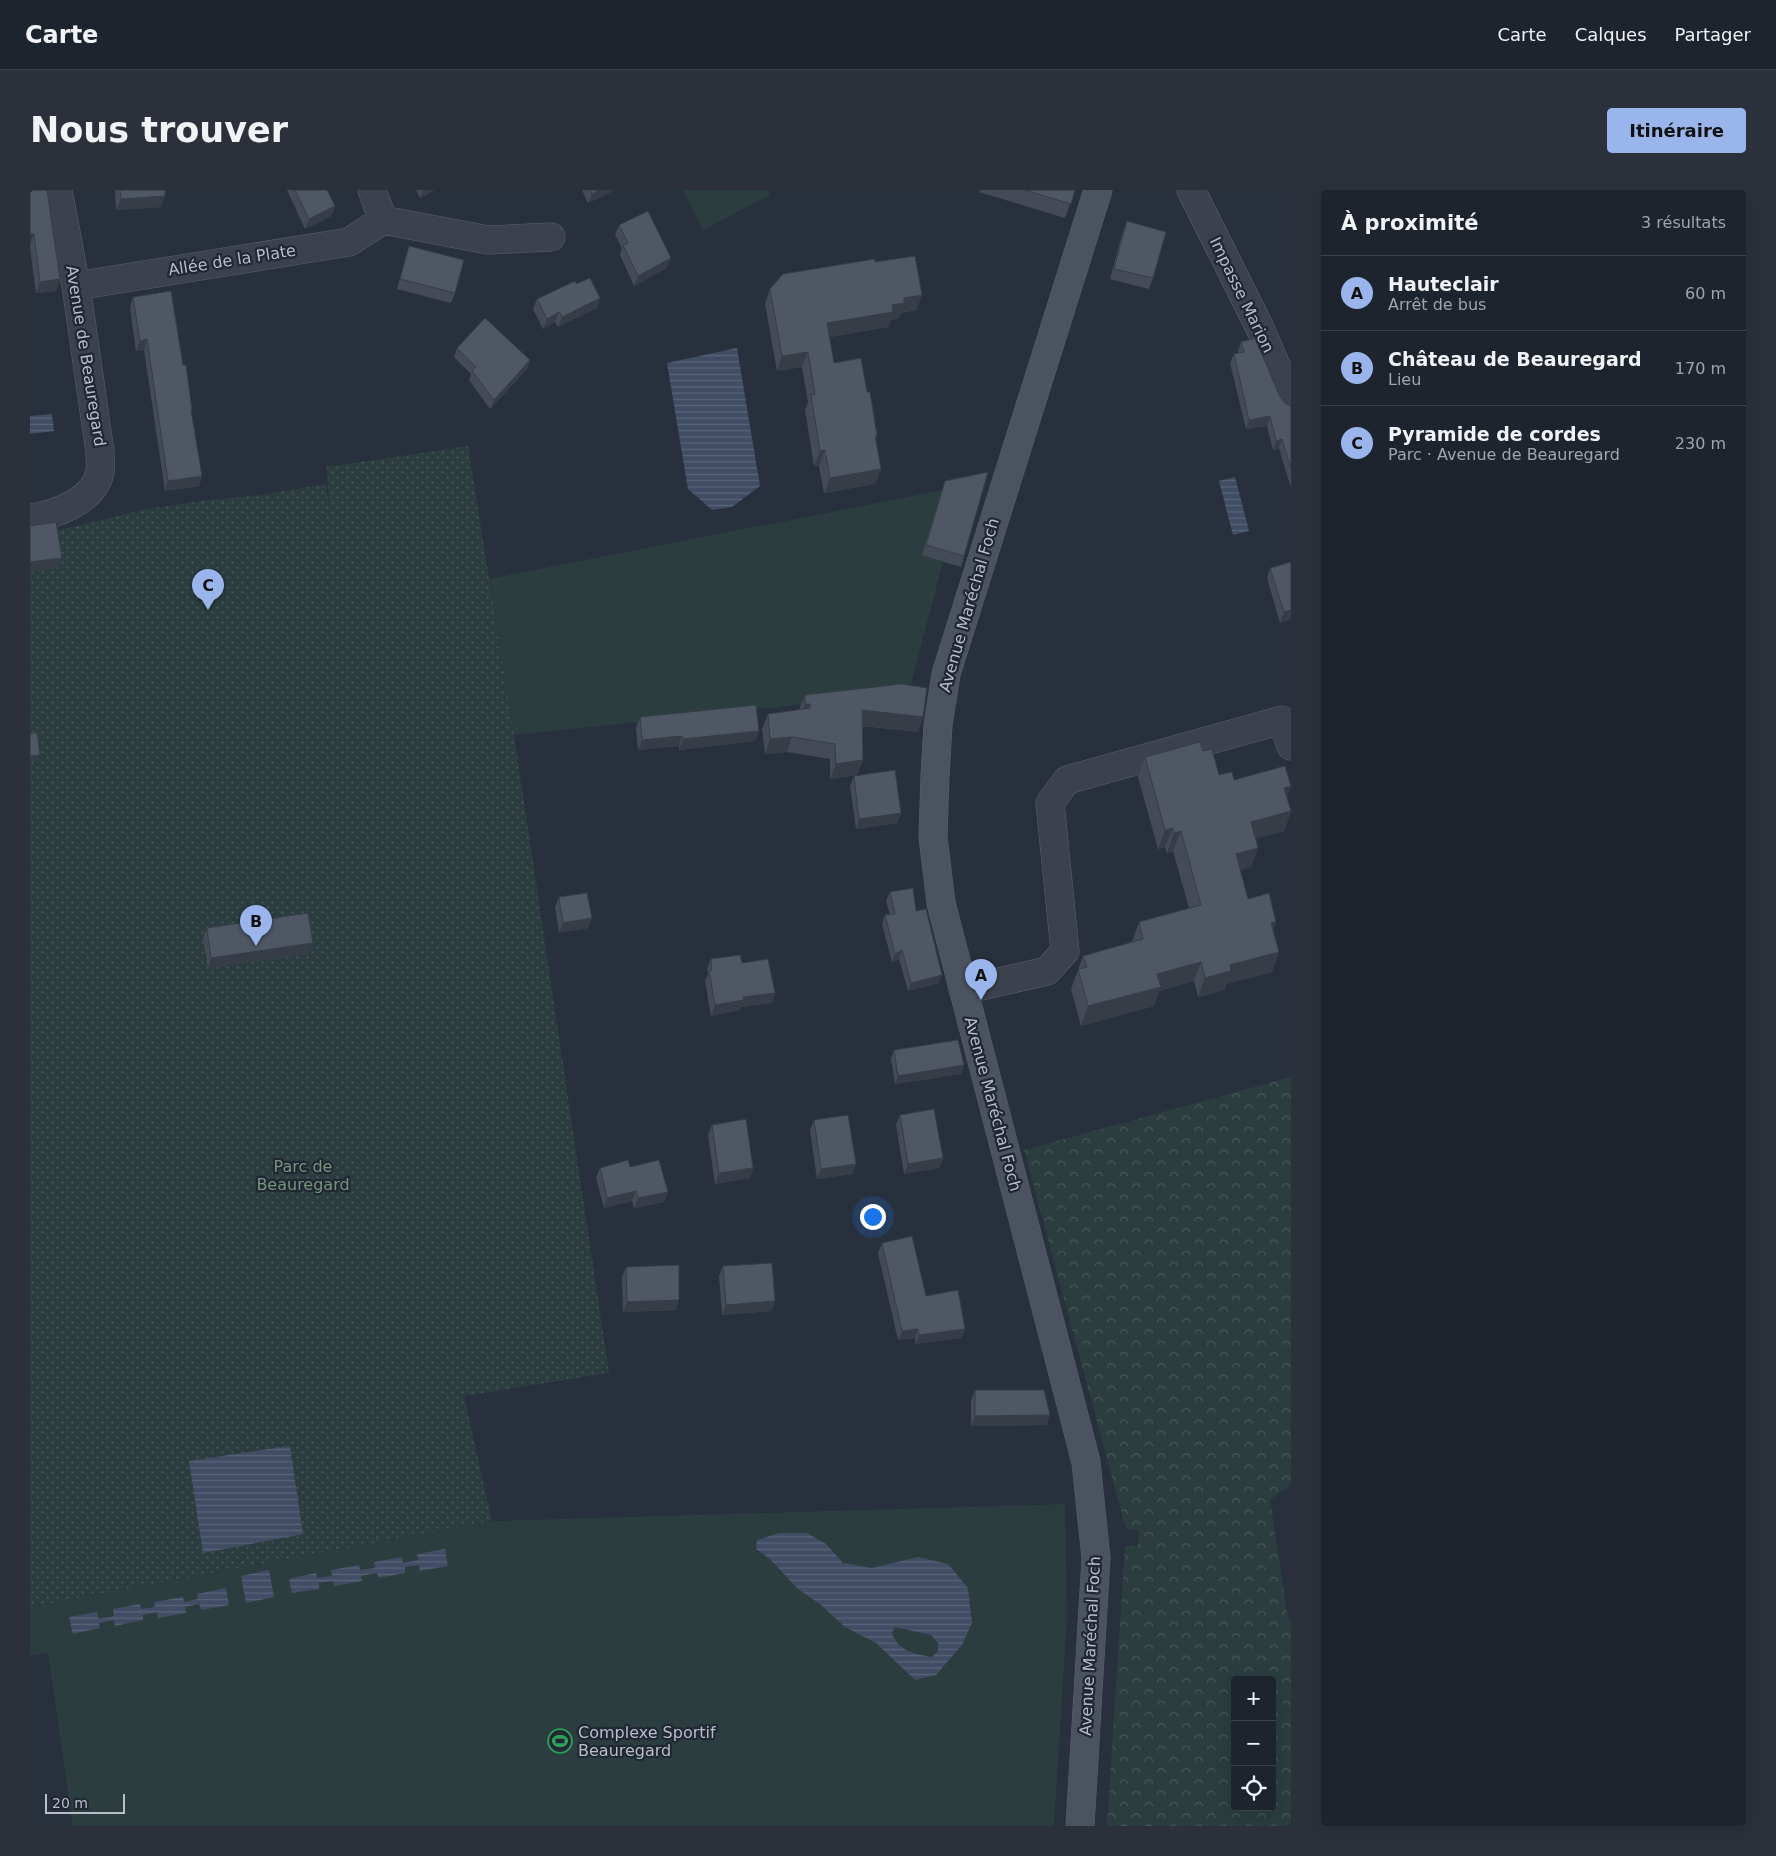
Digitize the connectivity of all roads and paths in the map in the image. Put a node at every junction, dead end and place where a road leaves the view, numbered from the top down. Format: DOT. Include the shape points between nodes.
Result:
graph roads {
  1 [pos="58,190"];
  2 [pos="372,190"];
  3 [pos="1098,190"];
  4 [pos="1191,190"];
  5 [pos="383,220"];
  6 [pos="551,237"];
  7 [pos="76,286"];
  8 [pos="1291,400"];
  9 [pos="30,518"];
  10 [pos="1291,746"];
  11 [pos="964,990"];
  12 [pos="1080,1826"];
  1 -- 7 [label="street, Avenue de Beauregard"];
  2 -- 5 [label="street"];
  3 -- 11 [label="main road, Avenue Maréchal Foch" via="946,674 938,725 933,837 941,903"];
  4 -- 8 [label="street, Impasse Marion" via="1259,326"];
  5 -- 6 [label="street" via="488,240"];
  5 -- 7 [label="street, Allée de la Plate" via="349,242"];
  7 -- 9 [label="street, Avenue de Beauregard" via="100,452 100,473 90,491 67,509"];
  10 -- 11 [label="street" via="1282,720 1067,780 1050,804 1065,951 1047,972"];
  11 -- 12 [label="main road, Avenue Maréchal Foch" via="1086,1462 1096,1558"];
}
